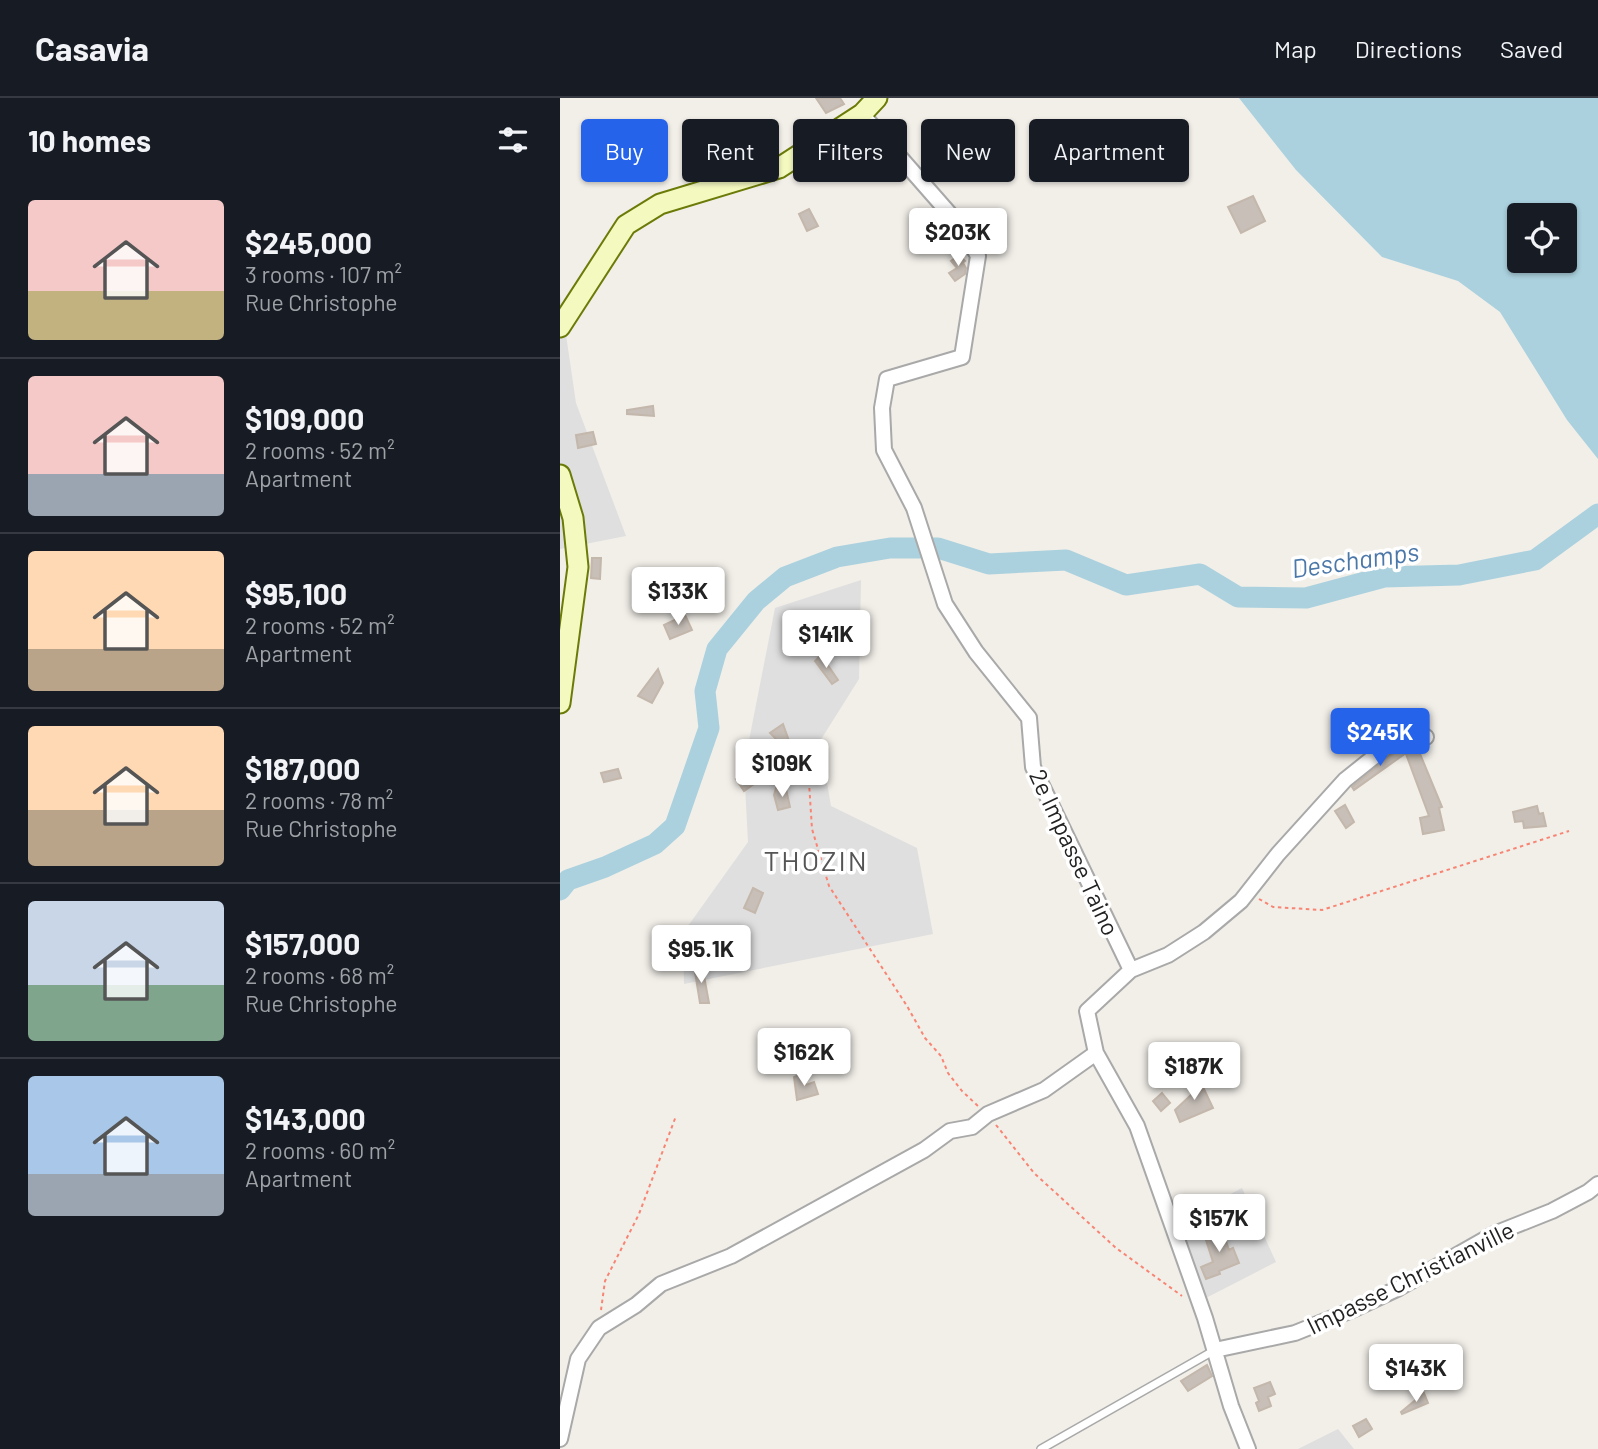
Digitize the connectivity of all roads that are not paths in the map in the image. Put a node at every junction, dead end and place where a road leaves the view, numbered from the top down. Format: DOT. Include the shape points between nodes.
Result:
graph roads {
  1 [pos="877,98"];
  2 [pos="862,114"];
  3 [pos="560,327"];
  4 [pos="560,475"];
  5 [pos="560,703"];
  6 [pos="1426,737"];
  7 [pos="1131,970"];
  8 [pos="1096,1052"];
  9 [pos="1598,1184"];
  10 [pos="1214,1350"];
  11 [pos="560,1439"];
  12 [pos="1041,1449"];
  13 [pos="1248,1449"];
  1 -- 2 [label="street"];
  2 -- 3 [label="street" via="779,168 660,204 626,225"];
  2 -- 7 [label="street, 2e Impasse Taino" via="963,229 978,256 962,357 887,379 881,408 884,450 914,508 945,604 976,652 1029,718 1033,767"];
  4 -- 5 [label="street" via="573,518 578,567"];
  6 -- 7 [label="street" via="1407,736 1385,748 1345,780 1278,854 1249,894 1168,956"];
  7 -- 8 [label="street" via="1087,1011"];
  8 -- 10 [label="street" via="1138,1126"];
  8 -- 11 [label="street" via="1044,1090 988,1114 972,1127 950,1131 924,1150 732,1256 662,1284 598,1328 578,1359"];
  9 -- 10 [label="street, Impasse Christianville" via="1352,1310 1295,1333"];
  10 -- 12 [label="lane"];
  10 -- 13 [label="street"];
}
